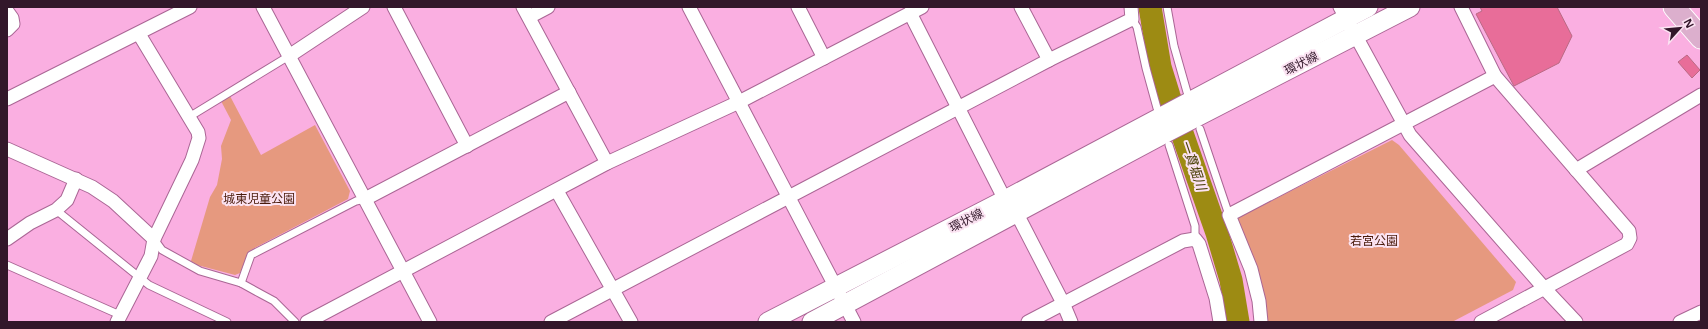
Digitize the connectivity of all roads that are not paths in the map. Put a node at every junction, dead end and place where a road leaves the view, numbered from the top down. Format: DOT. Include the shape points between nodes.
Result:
graph roads {
  1 [pos="263,7"];
  2 [pos="363,7"];
  3 [pos="394,7"];
  4 [pos="548,7"];
  5 [pos="688,7"];
  6 [pos="798,7"];
  7 [pos="1021,7"];
  8 [pos="1167,7"];
  9 [pos="1368,7"];
  10 [pos="1410,7"];
  11 [pos="1461,7"];
  12 [pos="1674,7"];
  13 [pos="184,8"];
  14 [pos="916,10"];
  15 [pos="7,11"];
  16 [pos="350,11"];
  17 [pos="526,12"];
  18 [pos="1132,13"];
  19 [pos="1343,13"];
  20 [pos="7,30"];
  21 [pos="139,34"];
  22 [pos="1355,35"];
  23 [pos="1701,38"];
  24 [pos="289,56"];
  25 [pos="824,58"];
  26 [pos="1049,60"];
  27 [pos="1495,76"];
  28 [pos="569,92"];
  29 [pos="1701,95"];
  30 [pos="7,99"];
  31 [pos="739,102"];
  32 [pos="958,107"];
  33 [pos="1192,110"];
  34 [pos="189,117"];
  35 [pos="1404,124"];
  36 [pos="1164,125"];
  37 [pos="466,146"];
  38 [pos="7,149"];
  39 [pos="607,163"];
  40 [pos="1576,170"];
  41 [pos="76,179"];
  42 [pos="557,191"];
  43 [pos="788,196"];
  44 [pos="365,199"];
  45 [pos="1011,206"];
  46 [pos="56,210"];
  47 [pos="1229,215"];
  48 [pos="7,239"];
  49 [pos="154,239"];
  50 [pos="1195,239"];
  51 [pos="7,265"];
  52 [pos="403,271"];
  53 [pos="141,278"];
  54 [pos="240,283"];
  55 [pos="836,286"];
  56 [pos="1544,288"];
  57 [pos="612,289"];
  58 [pos="1063,303"];
  59 [pos="845,305"];
  60 [pos="1701,312"];
  61 [pos="119,318"];
  62 [pos="224,321"];
  63 [pos="295,322"];
  64 [pos="307,322"];
  65 [pos="430,322"];
  66 [pos="551,322"];
  67 [pos="631,322"];
  68 [pos="768,322"];
  69 [pos="812,322"];
  70 [pos="854,322"];
  71 [pos="1028,322"];
  72 [pos="1071,322"];
  73 [pos="1220,322"];
  74 [pos="1261,322"];
  75 [pos="1481,322"];
  76 [pos="1576,322"];
  77 [pos="1680,322"];
  1 -- 24 [label="street"];
  2 -- 16 [label="street"];
  3 -- 37 [label="street"];
  4 -- 17 [label="street"];
  5 -- 31 [label="street"];
  6 -- 25 [label="street"];
  7 -- 26 [label="street"];
  8 -- 33 [label="lane" via="1174,46"];
  9 -- 19 [label="street, 環状線"];
  10 -- 22 [label="street, 環状線"];
  11 -- 27 [label="street"];
  12 -- 23 [label="main road"];
  13 -- 21 [label="street"];
  14 -- 25 [label="street"];
  14 -- 32 [label="street"];
  15 -- 20 [label="street" via="13,24"];
  16 -- 24 [label="street"];
  17 -- 28 [label="street"];
  18 -- 26 [label="street"];
  18 -- 36 [label="lane"];
  19 -- 22 [label="street"];
  19 -- 33 [label="street, 環状線"];
  21 -- 30 [label="street"];
  21 -- 34 [label="street"];
  22 -- 33 [label="street, 環状線"];
  22 -- 35 [label="street"];
  24 -- 34 [label="lane"];
  24 -- 44 [label="street"];
  25 -- 31 [label="street"];
  26 -- 32 [label="street"];
  27 -- 35 [label="street"];
  27 -- 40 [label="street"];
  28 -- 37 [label="street"];
  28 -- 39 [label="street"];
  29 -- 40 [label="street"];
  31 -- 39 [label="street"];
  31 -- 43 [label="street"];
  32 -- 43 [label="street"];
  32 -- 45 [label="street"];
  33 -- 36 [label="street, 環状線"];
  33 -- 47 [label="lane"];
  34 -- 49 [label="street" via="199,138 192,160"];
  35 -- 47 [label="street"];
  35 -- 56 [label="street" via="1410,135"];
  36 -- 45 [label="street, 環状線"];
  36 -- 50 [label="lane" via="1195,226"];
  37 -- 44 [label="street"];
  38 -- 41 [label="street"];
  39 -- 42 [label="street"];
  40 -- 56 [label="street" via="1629,231 1630,238 1627,244"];
  41 -- 46 [label="street" via="67,200"];
  41 -- 49 [label="street" via="113,201"];
  42 -- 52 [label="street"];
  42 -- 57 [label="street"];
  43 -- 55 [label="street"];
  43 -- 57 [label="street"];
  44 -- 52 [label="street"];
  44 -- 54 [label="lane" via="356,201 251,255"];
  45 -- 55 [label="street, 環状線"];
  45 -- 58 [label="street"];
  45 -- 59 [label="street, 環状線"];
  46 -- 48 [label="street" via="30,223"];
  46 -- 53 [label="lane"];
  47 -- 74 [label="street" via="1251,269"];
  49 -- 53 [label="street" via="151,256"];
  49 -- 54 [label="lane" via="162,250 200,271"];
  50 -- 58 [label="street" via="1183,241"];
  50 -- 73 [label="street" via="1199,244 1216,298"];
  51 -- 61 [label="lane"];
  52 -- 64 [label="street"];
  52 -- 65 [label="street"];
  53 -- 61 [label="street"];
  53 -- 62 [label="lane" via="149,285"];
  54 -- 63 [label="lane" via="274,301"];
  55 -- 59 [label="street"];
  55 -- 68 [label="street, 環状線"];
  56 -- 75 [label="street"];
  56 -- 76 [label="street"];
  57 -- 66 [label="street"];
  57 -- 67 [label="street"];
  58 -- 71 [label="street"];
  58 -- 72 [label="street"];
  59 -- 69 [label="street, 環状線"];
  59 -- 70 [label="street"];
  60 -- 77 [label="street"];
}
